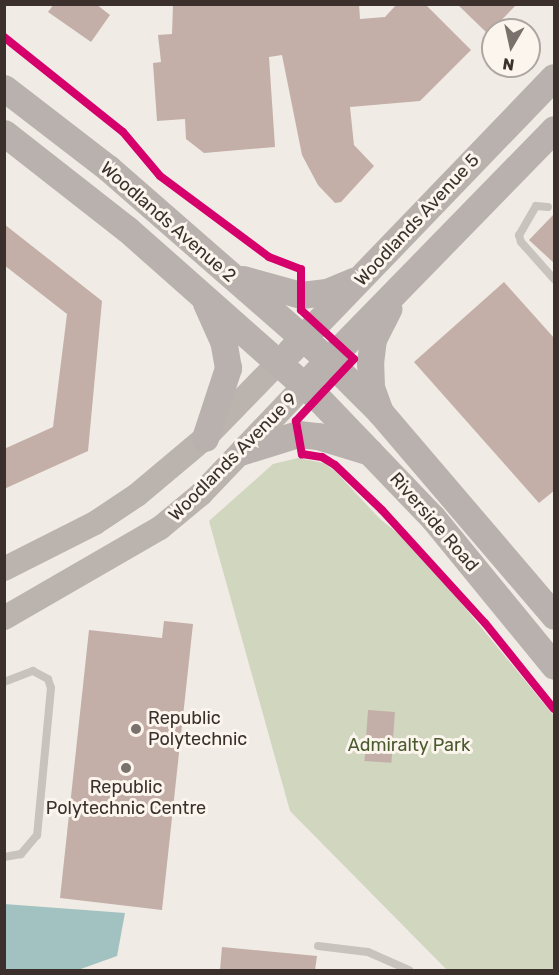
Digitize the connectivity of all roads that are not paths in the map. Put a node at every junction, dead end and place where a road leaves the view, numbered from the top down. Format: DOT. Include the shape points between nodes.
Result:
graph roads {
  1 [pos="555,76"];
  2 [pos="4,88"];
  3 [pos="555,129"];
  4 [pos="4,133"];
  5 [pos="549,207"];
  6 [pos="231,275"];
  7 [pos="364,277"];
  8 [pos="555,279"];
  9 [pos="398,288"];
  10 [pos="203,295"];
  11 [pos="303,338"];
  12 [pos="328,360"];
  13 [pos="279,362"];
  14 [pos="304,386"];
  15 [pos="380,412"];
  16 [pos="205,438"];
  17 [pos="243,451"];
  18 [pos="374,453"];
  19 [pos="4,569"];
  20 [pos="539,611"];
  21 [pos="4,618"];
  22 [pos="555,666"];
  23 [pos="4,682"];
  24 [pos="4,857"];
  25 [pos="318,946"];
  26 [pos="409,970"];
  1 -- 7 [label="main road, Woodlands Avenue 5"];
  2 -- 6 [label="main road, Woodlands Avenue 2" via="108,168"];
  3 -- 9 [label="main road, Woodlands Avenue 5"];
  4 -- 10 [label="main road, Woodlands Avenue 2"];
  5 -- 8 [label="lane" via="536,206 519,235"];
  6 -- 7 [label="main road" via="301,295 327,292"];
  6 -- 11 [label="main road, Woodlands Avenue 2"];
  7 -- 11 [label="main road, Woodlands Avenue 5"];
  9 -- 12 [label="main road, Woodlands Avenue 5"];
  9 -- 15 [label="main road" via="373,339 371,387"];
  10 -- 13 [label="main road, Woodlands Avenue 2"];
  10 -- 16 [label="main road" via="223,341 228,368"];
  11 -- 12 [label="main road, Woodlands Avenue 2"];
  11 -- 13 [label="main road, Woodlands Avenue 5"];
  12 -- 14 [label="main road, Woodlands Avenue 5"];
  12 -- 15 [label="main road, Riverside Road"];
  13 -- 14 [label="main road, Woodlands Avenue 2"];
  13 -- 16 [label="main road, Woodlands Avenue 9"];
  14 -- 17 [label="main road, Woodlands Avenue 9"];
  14 -- 18 [label="main road, Riverside Road"];
  15 -- 20 [label="main road, Riverside Road"];
  16 -- 19 [label="main road, Woodlands Avenue 9" via="137,495 95,523"];
  17 -- 18 [label="main road" via="298,434"];
  17 -- 21 [label="main road, Woodlands Avenue 9" via="160,528"];
  18 -- 20 [label="main road, Riverside Road"];
  20 -- 22 [label="main road, Riverside Road"];
  23 -- 24 [label="lane" via="33,671 48,679 51,688 37,835 21,854"];
  25 -- 26 [label="lane" via="368,952"];
}
